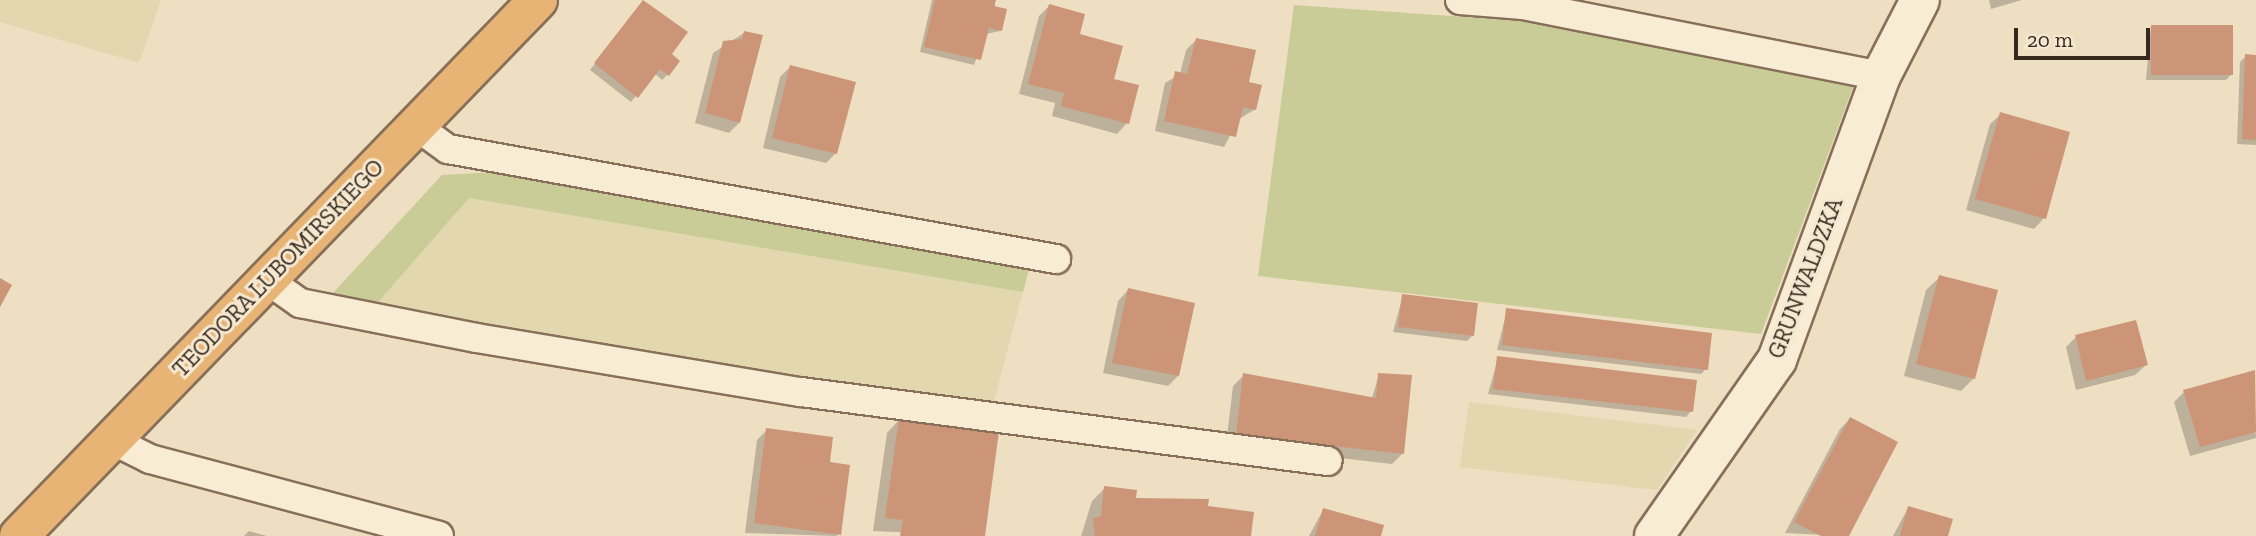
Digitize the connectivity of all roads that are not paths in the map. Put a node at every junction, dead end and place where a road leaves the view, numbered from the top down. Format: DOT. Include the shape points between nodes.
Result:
graph roads {
  1 [pos="538,0"];
  2 [pos="1460,0"];
  3 [pos="1920,0"];
  4 [pos="1881,76"];
  5 [pos="415,126"];
  6 [pos="1056,260"];
  7 [pos="266,279"];
  8 [pos="112,440"];
  9 [pos="1327,461"];
  10 [pos="19,536"];
  11 [pos="439,536"];
  12 [pos="1654,536"];
  1 -- 5 [label="highway, TEODORA LUBOMIRSKIEGO"];
  2 -- 4 [label="lane" via="1523,5"];
  3 -- 4 [label="street, GRUNWALDZKA"];
  4 -- 12 [label="street, GRUNWALDZKA" via="1777,360"];
  5 -- 6 [label="lane" via="448,149"];
  5 -- 7 [label="highway, TEODORA LUBOMIRSKIEGO"];
  7 -- 8 [label="highway, TEODORA LUBOMIRSKIEGO"];
  7 -- 9 [label="lane" via="300,303 477,338 801,393"];
  8 -- 10 [label="highway, TEODORA LUBOMIRSKIEGO"];
  8 -- 11 [label="lane" via="150,458"];
}
